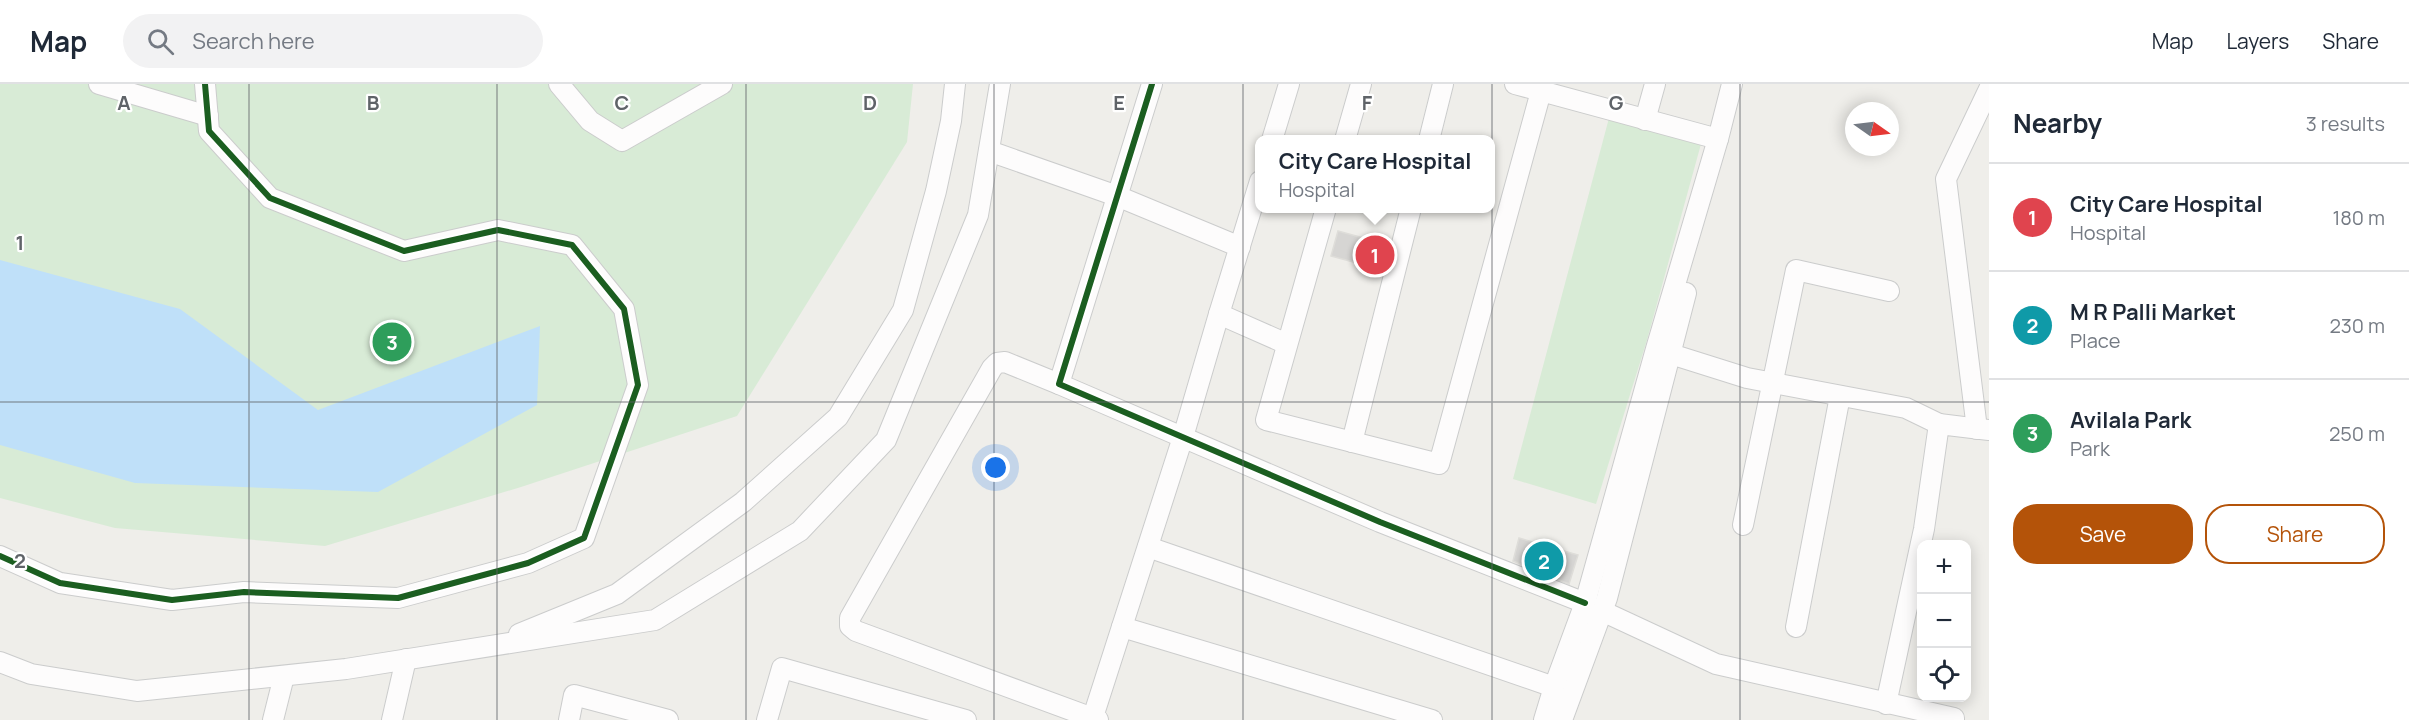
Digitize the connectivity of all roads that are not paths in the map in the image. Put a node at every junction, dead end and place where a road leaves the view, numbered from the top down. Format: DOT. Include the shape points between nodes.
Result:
graph roads {
  1 [pos="99,84"];
  2 [pos="205,84"];
  3 [pos="559,84"];
  4 [pos="722,84"];
  5 [pos="955,84"];
  6 [pos="1000,84"];
  7 [pos="1152,84"];
  8 [pos="1289,84"];
  9 [pos="1361,84"];
  10 [pos="1443,84"];
  11 [pos="1515,84"];
  12 [pos="1655,84"];
  13 [pos="1732,84"];
  14 [pos="1741,84"];
  15 [pos="1542,88"];
  16 [pos="1989,89"];
  17 [pos="208,116"];
  18 [pos="1645,120"];
  19 [pos="1274,135"];
  20 [pos="1346,135"];
  21 [pos="1430,135"];
  22 [pos="1718,139"];
  23 [pos="989,151"];
  24 [pos="1117,196"];
  25 [pos="1255,198"];
  26 [pos="1325,213"];
  27 [pos="1410,213"];
  28 [pos="1240,247"];
  29 [pos="1889,291"];
  30 [pos="1219,314"];
  31 [pos="1287,344"];
  32 [pos="1663,351"];
  33 [pos="1773,383"];
  34 [pos="1059,384"];
  35 [pos="1840,396"];
  36 [pos="1939,424"];
  37 [pos="1983,429"];
  38 [pos="1183,437"];
  39 [pos="1352,442"];
  40 [pos="1743,525"];
  41 [pos="1148,547"];
  42 [pos="0,556"];
  43 [pos="1594,607"];
  44 [pos="1122,627"];
  45 [pos="1796,627"];
  46 [pos="489,646"];
  47 [pos="406,659"];
  48 [pos="0,662"];
  49 [pos="284,676"];
  50 [pos="1554,687"];
  51 [pos="1886,704"];
  52 [pos="1094,719"];
  53 [pos="273,720"];
  54 [pos="392,720"];
  55 [pos="569,720"];
  56 [pos="668,720"];
  57 [pos="767,720"];
  58 [pos="966,720"];
  59 [pos="1432,720"];
  60 [pos="1544,720"];
  61 [pos="1562,720"];
  62 [pos="1954,720"];
  1 -- 17 [label="street"];
  2 -- 17 [label="street"];
  3 -- 4 [label="street" via="590,121 622,141"];
  5 -- 46 [label="street" via="936,192 903,310 838,417 743,502 617,594"];
  6 -- 23 [label="street"];
  7 -- 24 [label="street"];
  8 -- 19 [label="street"];
  9 -- 20 [label="street"];
  10 -- 21 [label="street"];
  11 -- 15 [label="street"];
  12 -- 18 [label="street"];
  13 -- 22 [label="street"];
  14 -- 32 [label="street"];
  15 -- 18 [label="street"];
  15 -- 39 [label="street" via="1439,464"];
  16 -- 37 [label="street" via="1946,178"];
  17 -- 42 [label="street" via="209,131 270,198 404,251 498,230 572,244 624,309 638,386 584,538 528,563 398,598 244,592 172,600 60,583"];
  18 -- 22 [label="street"];
  22 -- 32 [label="street"];
  23 -- 24 [label="street"];
  23 -- 46 [label="street" via="978,215 886,440 800,531 655,620"];
  24 -- 28 [label="street"];
  24 -- 34 [label="street"];
  25 -- 28 [label="street"];
  26 -- 31 [label="street"];
  27 -- 39 [label="street"];
  28 -- 30 [label="street"];
  29 -- 33 [label="street" via="1796,270"];
  30 -- 31 [label="street"];
  30 -- 38 [label="street"];
  31 -- 39 [label="street" via="1266,420"];
  32 -- 33 [label="street"];
  32 -- 43 [label="street"];
  33 -- 35 [label="street"];
  33 -- 40 [label="street"];
  34 -- 38 [label="street"];
  34 -- 52 [label="street" via="1005,362 992,368 850,618 850,626"];
  35 -- 36 [label="street" via="1906,408"];
  35 -- 45 [label="street"];
  36 -- 37 [label="street"];
  36 -- 51 [label="street" via="1924,529"];
  38 -- 41 [label="street"];
  38 -- 43 [label="street" via="1380,522"];
  41 -- 44 [label="street"];
  41 -- 50 [label="street"];
  43 -- 50 [label="street"];
  43 -- 51 [label="street" via="1716,664"];
  43 -- 61 [label="street"];
  44 -- 52 [label="street"];
  44 -- 59 [label="street"];
  46 -- 47 [label="street"];
  47 -- 49 [label="street"];
  47 -- 54 [label="street"];
  48 -- 49 [label="street" via="31,674 137,692"];
  49 -- 53 [label="street"];
  50 -- 60 [label="street"];
  51 -- 62 [label="street"];
  55 -- 56 [label="street" via="574,695"];
  57 -- 58 [label="street" via="782,668"];
}
